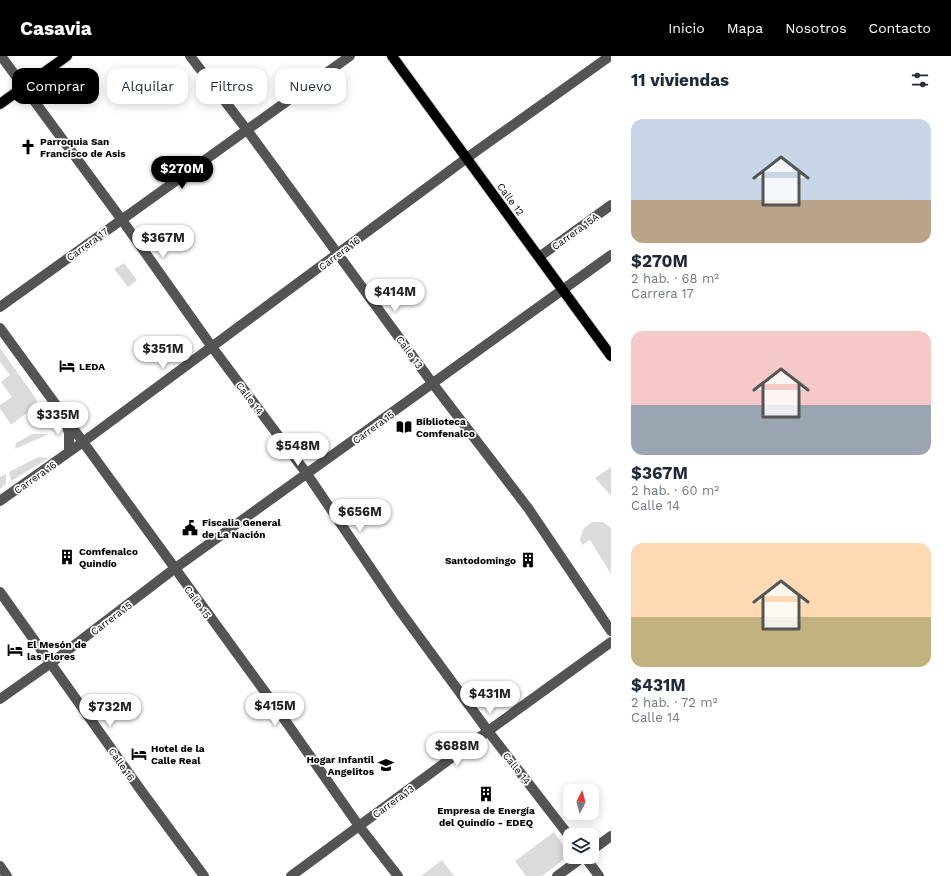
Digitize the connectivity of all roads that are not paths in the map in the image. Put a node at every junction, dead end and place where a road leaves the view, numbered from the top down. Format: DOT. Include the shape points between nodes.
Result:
graph roads {
  1 [pos="1,56"];
  2 [pos="67,56"];
  3 [pos="190,56"];
  4 [pos="350,56"];
  5 [pos="392,56"];
  6 [pos="610,56"];
  7 [pos="50,68"];
  8 [pos="12,71"];
  9 [pos="12,96"];
  10 [pos="0,104"];
  11 [pos="37,104"];
  12 [pos="247,130"];
  13 [pos="466,158"];
  14 [pos="611,205"];
  15 [pos="122,220"];
  16 [pos="338,254"];
  17 [pos="611,255"];
  18 [pos="539,257"];
  19 [pos="563,290"];
  20 [pos="0,307"];
  21 [pos="0,328"];
  22 [pos="212,347"];
  23 [pos="611,356"];
  24 [pos="433,384"];
  25 [pos="65,418"];
  26 [pos="83,442"];
  27 [pos="69,452"];
  28 [pos="307,474"];
  29 [pos="0,501"];
  30 [pos="174,569"];
  31 [pos="0,592"];
  32 [pos="611,630"];
  33 [pos="611,642"];
  34 [pos="51,663"];
  35 [pos="0,699"];
  36 [pos="488,731"];
  37 [pos="359,826"];
  38 [pos="563,828"];
  39 [pos="611,836"];
  40 [pos="599,845"];
  41 [pos="574,864"];
  42 [pos="590,864"];
  43 [pos="0,866"];
  44 [pos="7,876"];
  45 [pos="204,876"];
  46 [pos="292,876"];
  47 [pos="398,876"];
  48 [pos="558,876"];
  49 [pos="599,876"];
  1 -- 8 [label="street, Calle 14"];
  2 -- 7 [label="main road"];
  3 -- 12 [label="street, Calle 13"];
  4 -- 12 [label="street, Carrera 17"];
  5 -- 13 [label="main road, Calle 12"];
  6 -- 13 [label="street, Carrera 16"];
  9 -- 10 [label="main road"];
  11 -- 15 [label="street, Calle 14"];
  12 -- 15 [label="street, Carrera 17"];
  12 -- 16 [label="street, Calle 13"];
  13 -- 16 [label="street, Carrera 16"];
  13 -- 18 [label="main road, Calle 12"];
  14 -- 18 [label="street, Carrera 15A"];
  15 -- 20 [label="street, Carrera 17"];
  15 -- 22 [label="street, Calle 14"];
  16 -- 22 [label="street, Carrera 16"];
  16 -- 24 [label="street, Calle 13"];
  17 -- 19 [label="street, Carrera 15"];
  18 -- 19 [label="main road, Calle 12"];
  19 -- 23 [label="main road, Calle 12"];
  19 -- 24 [label="street, Carrera 15"];
  21 -- 25 [label="street, Calle 15"];
  22 -- 26 [label="street, Carrera 16"];
  22 -- 28 [label="street, Calle 14"];
  24 -- 28 [label="street, Carrera 15"];
  24 -- 32 [label="street, Calle 13" via="528,508"];
  25 -- 26 [label="street, Calle 15"];
  25 -- 27 [label="street" via="69,433"];
  26 -- 27 [label="street, Carrera 16"];
  26 -- 30 [label="street, Calle 15"];
  27 -- 29 [label="street, Carrera 16"];
  28 -- 30 [label="street, Carrera 15"];
  28 -- 36 [label="street, Calle 14" via="395,604"];
  30 -- 34 [label="street, Carrera 15"];
  30 -- 37 [label="street, Calle 15" via="268,696"];
  31 -- 34 [label="street, Calle 16"];
  33 -- 36 [label="street, Carrera 13"];
  34 -- 35 [label="street, Carrera 15"];
  34 -- 45 [label="street, Calle 16"];
  36 -- 37 [label="street, Carrera 13"];
  36 -- 38 [label="street, Calle 14"];
  37 -- 46 [label="street, Carrera 13"];
  37 -- 47 [label="street, Calle 15"];
  39 -- 40 [label="street"];
  41 -- 48 [label="street"];
  42 -- 49 [label="street"];
  43 -- 44 [label="street"];
}
